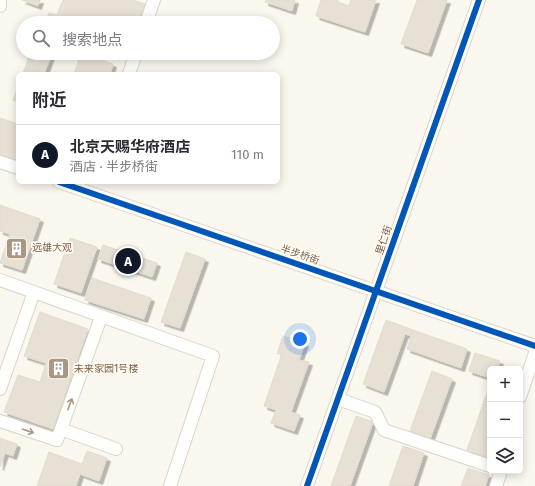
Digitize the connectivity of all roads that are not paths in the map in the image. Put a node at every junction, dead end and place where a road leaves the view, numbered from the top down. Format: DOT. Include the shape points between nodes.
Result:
graph roads {
  1 [pos="154,0"];
  2 [pos="479,0"];
  3 [pos="0,1"];
  4 [pos="0,6"];
  5 [pos="148,16"];
  6 [pos="134,60"];
  7 [pos="130,72"];
  8 [pos="0,162"];
  9 [pos="16,167"];
  10 [pos="72,184"];
  11 [pos="91,187"];
  12 [pos="0,280"];
  13 [pos="34,292"];
  14 [pos="376,292"];
  15 [pos="101,317"];
  16 [pos="535,346"];
  17 [pos="535,353"];
  18 [pos="523,388"];
  19 [pos="0,389"];
  20 [pos="338,400"];
  21 [pos="0,421"];
  22 [pos="61,429"];
  23 [pos="116,449"];
  24 [pos="487,465"];
  25 [pos="500,474"];
  26 [pos="170,486"];
  27 [pos="307,486"];
  28 [pos="496,486"];
  1 -- 5 [label="street"];
  2 -- 14 [label="street, 里仁街"];
  3 -- 4 [label="street"];
  6 -- 7 [label="street"];
  8 -- 9 [label="street"];
  10 -- 11 [label="street, 半步桥街"];
  11 -- 14 [label="street, 半步桥街"];
  12 -- 13 [label="street"];
  13 -- 15 [label="street"];
  13 -- 19 [label="street"];
  14 -- 16 [label="street, 半步桥街"];
  14 -- 20 [label="street, 里仁街"];
  22 -- 15 [label="street, one-way"];
  15 -- 26 [label="street" via="213,356"];
  17 -- 18 [label="street"];
  20 -- 24 [label="street" via="375,412 384,430"];
  20 -- 27 [label="street, 里仁街"];
  21 -- 22 [label="street, one-way" via="57,440"];
  22 -- 23 [label="street"];
  25 -- 28 [label="street"];
}
